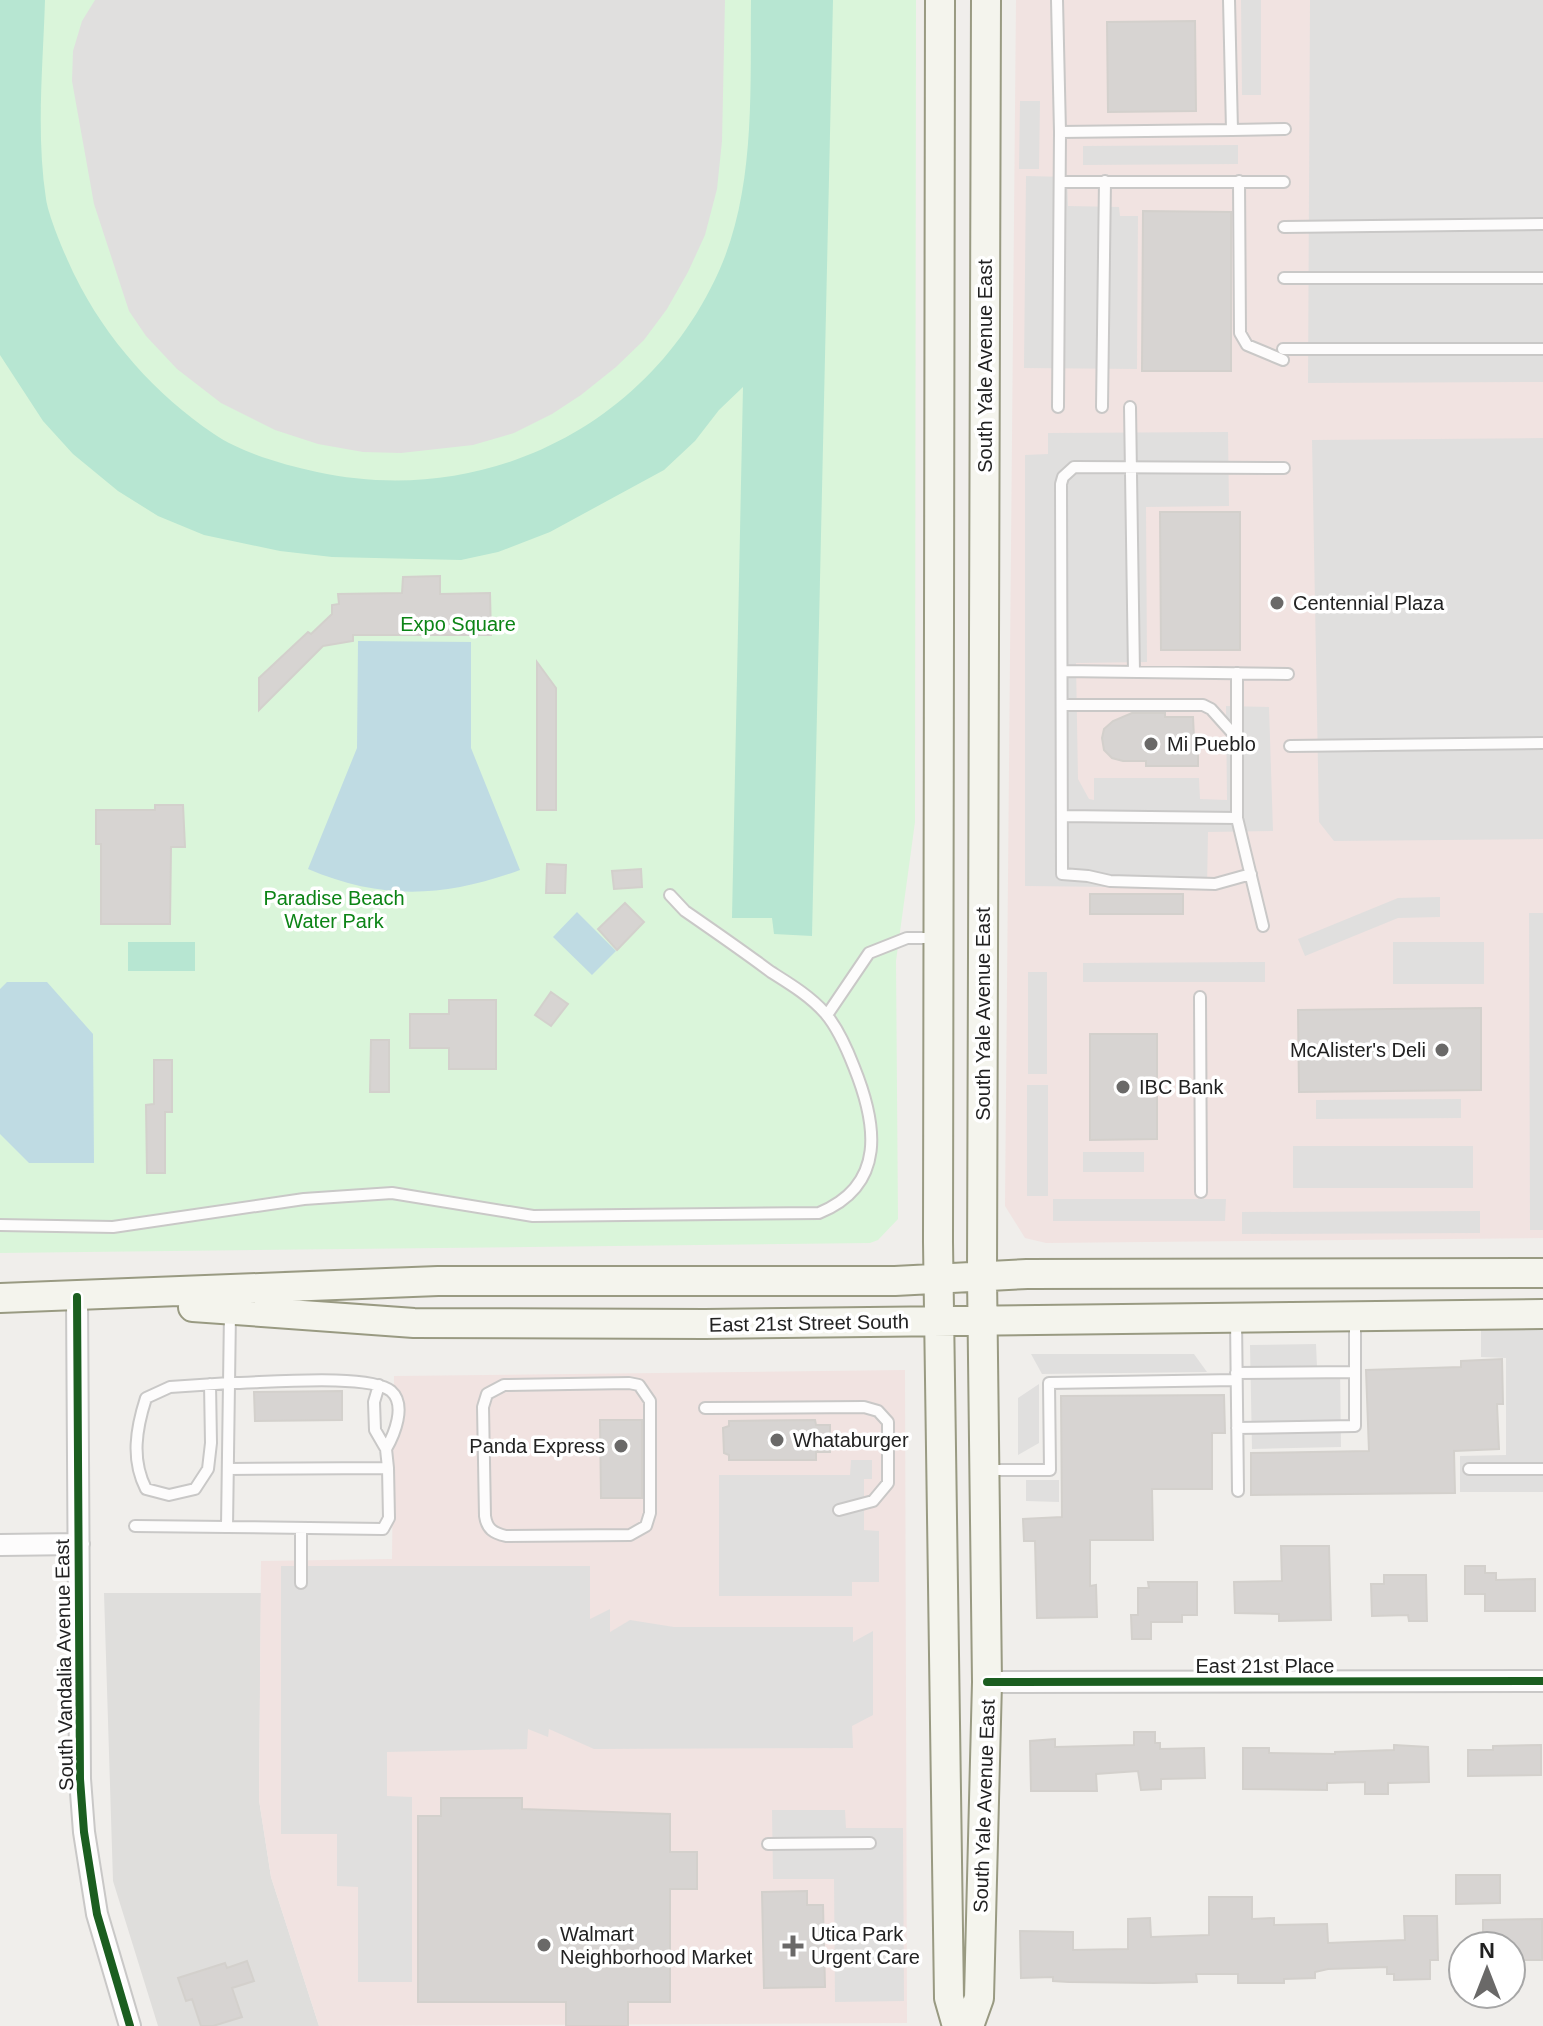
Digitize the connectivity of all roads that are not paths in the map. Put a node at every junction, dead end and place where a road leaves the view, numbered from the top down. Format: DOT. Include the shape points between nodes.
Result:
graph roads {
  1 [pos="940,0"];
  2 [pos="986,0"];
  3 [pos="1057,0"];
  4 [pos="1229,0"];
  5 [pos="940,65"];
  6 [pos="986,66"];
  7 [pos="1285,129"];
  8 [pos="1232,130"];
  9 [pos="1060,132"];
  10 [pos="1105,181"];
  11 [pos="1239,181"];
  12 [pos="1060,182"];
  13 [pos="1284,182"];
  14 [pos="1543,224"];
  15 [pos="1284,227"];
  16 [pos="1284,278"];
  17 [pos="1543,278"];
  18 [pos="1543,349"];
  19 [pos="939,397"];
  20 [pos="985,397"];
  21 [pos="1058,407"];
  22 [pos="1102,407"];
  23 [pos="1130,407"];
  24 [pos="1132,467"];
  25 [pos="1284,468"];
  26 [pos="1062,671"];
  27 [pos="1134,672"];
  28 [pos="1237,673"];
  29 [pos="1288,674"];
  30 [pos="1062,705"];
  31 [pos="1237,738"];
  32 [pos="1543,743"];
  33 [pos="1290,746"];
  34 [pos="1062,816"];
  35 [pos="1237,818"];
  36 [pos="1251,874"];
  37 [pos="670,895"];
  38 [pos="1263,926"];
  39 [pos="939,938"];
  40 [pos="1200,997"];
  41 [pos="827,1015"];
  42 [pos="1201,1192"];
  43 [pos="0,1225"];
  44 [pos="1543,1273"];
  45 [pos="982,1277"];
  46 [pos="939,1279"];
  47 [pos="77,1297"];
  48 [pos="0,1298"];
  49 [pos="230,1310"];
  50 [pos="1543,1314"];
  51 [pos="1355,1316"];
  52 [pos="1236,1317"];
  53 [pos="982,1320"];
  54 [pos="939,1321"];
  55 [pos="1355,1372"];
  56 [pos="1236,1377"];
  57 [pos="230,1383"];
  58 [pos="210,1384"];
  59 [pos="379,1385"];
  60 [pos="705,1408"];
  61 [pos="1237,1428"];
  62 [pos="386,1449"];
  63 [pos="388,1468"];
  64 [pos="228,1469"];
  65 [pos="1469,1469"];
  66 [pos="1543,1469"];
  67 [pos="984,1470"];
  68 [pos="1238,1491"];
  69 [pos="839,1510"];
  70 [pos="135,1526"];
  71 [pos="227,1527"];
  72 [pos="301,1528"];
  73 [pos="506,1536"];
  74 [pos="79,1544"];
  75 [pos="0,1545"];
  76 [pos="301,1583"];
  77 [pos="1543,1681"];
  78 [pos="987,1682"];
  79 [pos="870,1843"];
  80 [pos="768,1844"];
  81 [pos="130,2026"];
  82 [pos="957,2026"];
  83 [pos="969,2026"];
  1 -- 5 [label="main road, South Yale Avenue East"];
  2 -- 6 [label="main road, South Yale Avenue East"];
  3 -- 9 [label="lane"];
  4 -- 8 [label="lane"];
  5 -- 6 [label="main road"];
  5 -- 19 [label="main road, South Yale Avenue East"];
  6 -- 20 [label="main road, South Yale Avenue East"];
  7 -- 8 [label="lane"];
  8 -- 9 [label="lane"];
  9 -- 12 [label="lane"];
  10 -- 11 [label="lane"];
  10 -- 12 [label="lane"];
  10 -- 22 [label="lane"];
  11 -- 13 [label="lane"];
  11 -- 18 [label="lane" via="1240,333 1247,345 1283,354"];
  12 -- 21 [label="lane"];
  14 -- 15 [label="lane"];
  16 -- 17 [label="lane"];
  19 -- 20 [label="main road"];
  19 -- 39 [label="main road, South Yale Avenue East"];
  20 -- 45 [label="main road, South Yale Avenue East"];
  23 -- 24 [label="lane"];
  24 -- 25 [label="lane"];
  24 -- 26 [label="lane" via="1074,467 1063,477"];
  24 -- 27 [label="lane"];
  26 -- 27 [label="lane"];
  26 -- 30 [label="lane"];
  27 -- 28 [label="lane"];
  28 -- 29 [label="lane"];
  28 -- 31 [label="lane"];
  30 -- 31 [label="lane" via="1203,705"];
  30 -- 34 [label="lane"];
  31 -- 35 [label="lane"];
  32 -- 33 [label="lane"];
  34 -- 35 [label="lane"];
  34 -- 36 [label="lane" via="1062,874 1215,884"];
  35 -- 36 [label="lane"];
  36 -- 38 [label="lane"];
  37 -- 41 [label="lane"];
  39 -- 41 [label="lane" via="907,938 869,953"];
  39 -- 46 [label="main road, South Yale Avenue East"];
  40 -- 42 [label="lane"];
  41 -- 43 [label="lane" via="846,1047 873,1127 861,1182 838,1205 819,1213 533,1216 392,1193 304,1199 113,1227"];
  44 -- 45 [label="main road, East 21st Street South"];
  45 -- 46 [label="main road, East 21st Street South"];
  45 -- 53 [label="main road, South Yale Avenue East"];
  46 -- 47 [label="main road, East 21st Street South" via="438,1281"];
  46 -- 54 [label="main road, South Yale Avenue East"];
  47 -- 48 [label="main road, East 21st Street South"];
  47 -- 49 [label="main road, East 21st Street South"];
  47 -- 74 [label="street, South Vandalia Avenue East"];
  49 -- 54 [label="main road, East 21st Street South" via="414,1323"];
  49 -- 57 [label="lane"];
  50 -- 51 [label="main road, East 21st Street South"];
  51 -- 52 [label="main road, East 21st Street South"];
  51 -- 55 [label="lane"];
  52 -- 53 [label="main road, East 21st Street South"];
  52 -- 56 [label="lane"];
  53 -- 54 [label="main road, East 21st Street South"];
  53 -- 67 [label="main road, South Yale Avenue East"];
  54 -- 82 [label="main road, South Yale Avenue East" via="949,1998"];
  55 -- 56 [label="lane"];
  55 -- 61 [label="lane" via="1355,1426"];
  56 -- 61 [label="lane"];
  56 -- 67 [label="lane" via="1049,1383 1050,1470"];
  57 -- 58 [label="lane"];
  57 -- 59 [label="lane"];
  57 -- 64 [label="lane"];
  58 -- 58 [label="lane" via="170,1387 146,1398 137,1427 138,1473 146,1489 169,1495 195,1489 208,1469"];
  59 -- 62 [label="lane" via="375,1430"];
  59 -- 62 [label="lane" via="397,1400 397,1429"];
  60 -- 69 [label="lane" via="878,1411 888,1422 888,1483 873,1501"];
  61 -- 68 [label="lane"];
  62 -- 63 [label="lane"];
  63 -- 64 [label="lane"];
  63 -- 72 [label="lane" via="389,1518 383,1529"];
  64 -- 71 [label="lane"];
  65 -- 66 [label="lane"];
  67 -- 78 [label="main road, South Yale Avenue East"];
  70 -- 71 [label="lane"];
  71 -- 72 [label="lane"];
  72 -- 76 [label="lane"];
  73 -- 73 [label="lane" via="630,1535 646,1526 650,1401 639,1385 504,1385 487,1394 486,1525"];
  74 -- 75 [label="street"];
  74 -- 81 [label="street, South Vandalia Avenue East" via="84,1832 97,1914"];
  77 -- 78 [label="street, East 21st Place"];
  78 -- 83 [label="main road, South Yale Avenue East" via="979,1998"];
  79 -- 80 [label="lane"];
}
